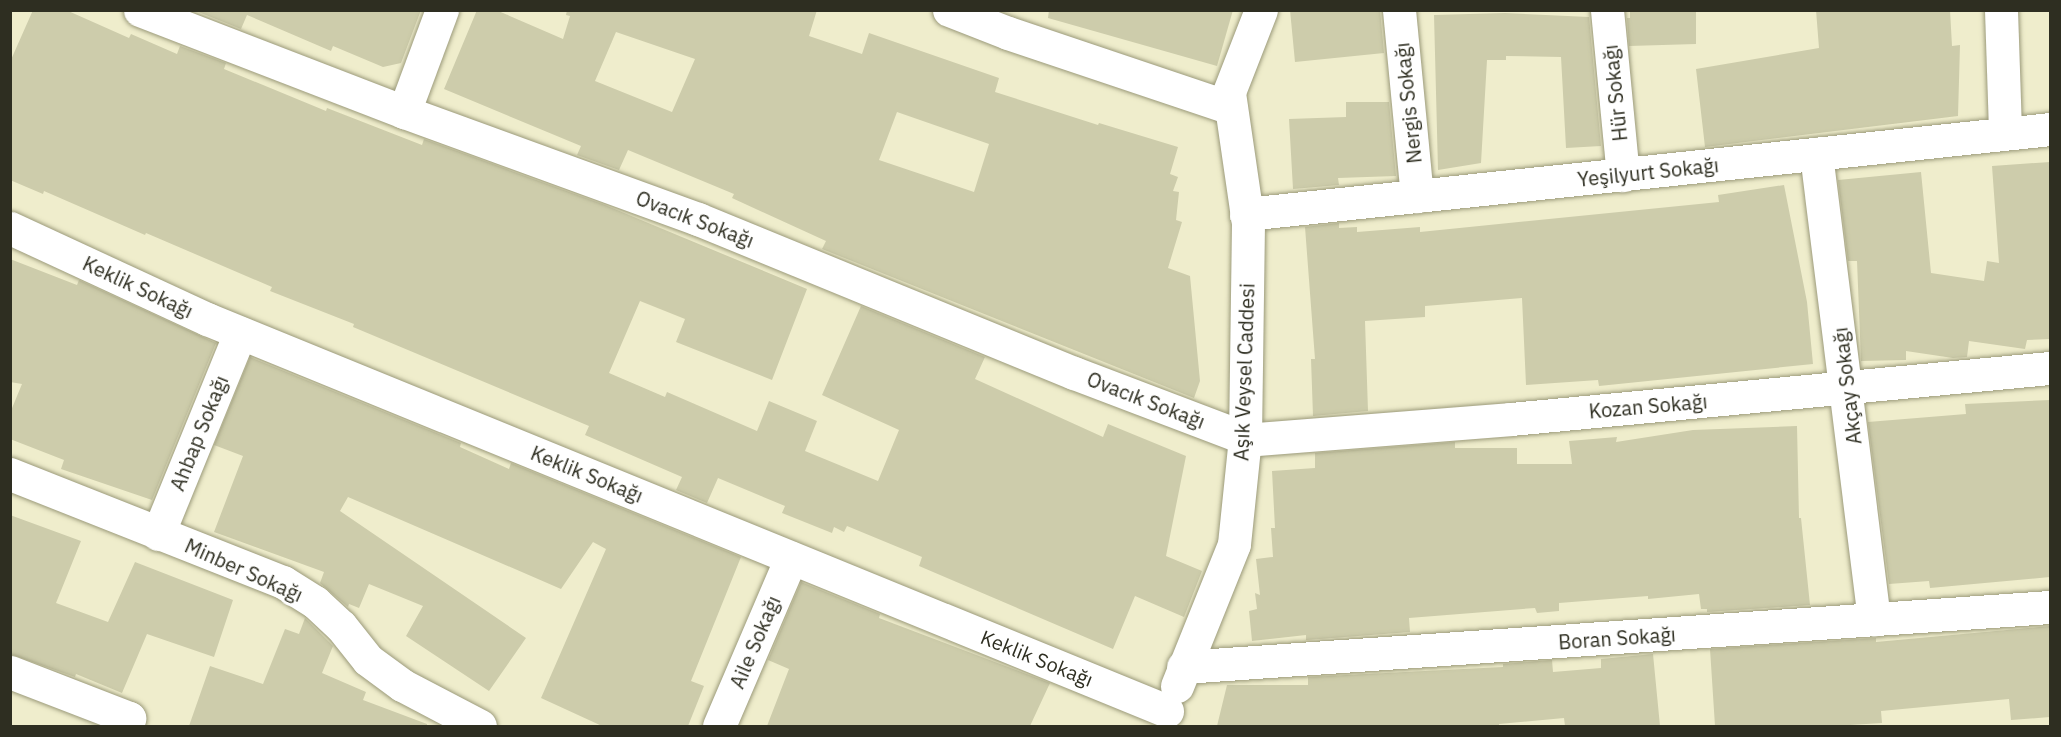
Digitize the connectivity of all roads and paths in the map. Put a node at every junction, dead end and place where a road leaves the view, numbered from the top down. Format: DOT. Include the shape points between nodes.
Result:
graph roads {
  1 [pos="140,10"];
  2 [pos="442,10"];
  3 [pos="949,10"];
  4 [pos="1261,10"];
  5 [pos="1399,10"];
  6 [pos="1607,10"];
  7 [pos="2001,10"];
  8 [pos="1011,22"];
  9 [pos="1231,108"];
  10 [pos="404,112"];
  11 [pos="2050,129"];
  12 [pos="2005,133"];
  13 [pos="1816,154"];
  14 [pos="1623,175"];
  15 [pos="1417,196"];
  16 [pos="1246,214"];
  17 [pos="10,228"];
  18 [pos="240,333"];
  19 [pos="2050,369"];
  20 [pos="1847,388"];
  21 [pos="1245,439"];
  22 [pos="10,474"];
  23 [pos="158,534"];
  24 [pos="792,558"];
  25 [pos="2050,607"];
  26 [pos="1874,619"];
  27 [pos="1184,667"];
  28 [pos="10,672"];
  29 [pos="1165,719"];
  30 [pos="125,726"];
  31 [pos="480,726"];
  32 [pos="719,726"];
  1 -- 10 [label="street, Ovacık Sokağı"];
  2 -- 10 [label="street"];
  3 -- 8 [label="street"];
  4 -- 9 [label="street, Aşık Veysel Caddesi" via="1229,92"];
  5 -- 15 [label="street, Nergis Sokağı"];
  6 -- 14 [label="street, Hür Sokağı"];
  7 -- 12 [label="street"];
  8 -- 9 [label="street"];
  9 -- 16 [label="street, Aşık Veysel Caddesi"];
  10 -- 21 [label="street, Ovacık Sokağı" via="698,219"];
  11 -- 12 [label="street, Yeşilyurt Sokağı"];
  12 -- 13 [label="street, Yeşilyurt Sokağı"];
  13 -- 14 [label="street, Yeşilyurt Sokağı"];
  13 -- 20 [label="street, Akçay Sokağı"];
  14 -- 15 [label="street, Yeşilyurt Sokağı"];
  15 -- 16 [label="street, Yeşilyurt Sokağı"];
  16 -- 21 [label="street, Aşık Veysel Caddesi"];
  17 -- 18 [label="street, Keklik Sokağı"];
  18 -- 23 [label="street, Ahbap Sokağı"];
  18 -- 24 [label="street, Keklik Sokağı"];
  19 -- 20 [label="street, Kozan Sokağı"];
  20 -- 21 [label="street, Kozan Sokağı"];
  20 -- 26 [label="street, Akçay Sokağı"];
  21 -- 27 [label="street, Aşık Veysel Caddesi" via="1234,544"];
  22 -- 23 [label="street, Minber Sokağı"];
  23 -- 31 [label="street, Minber Sokağı" via="283,582 341,626 368,660 402,685"];
  24 -- 29 [label="street, Keklik Sokağı"];
  24 -- 32 [label="street, Aile Sokağı"];
  25 -- 26 [label="street, Boran Sokağı"];
  26 -- 27 [label="street, Boran Sokağı"];
  27 -- 29 [label="street, Aşık Veysel Caddesi"];
  28 -- 30 [label="street" via="129,718"];
}
